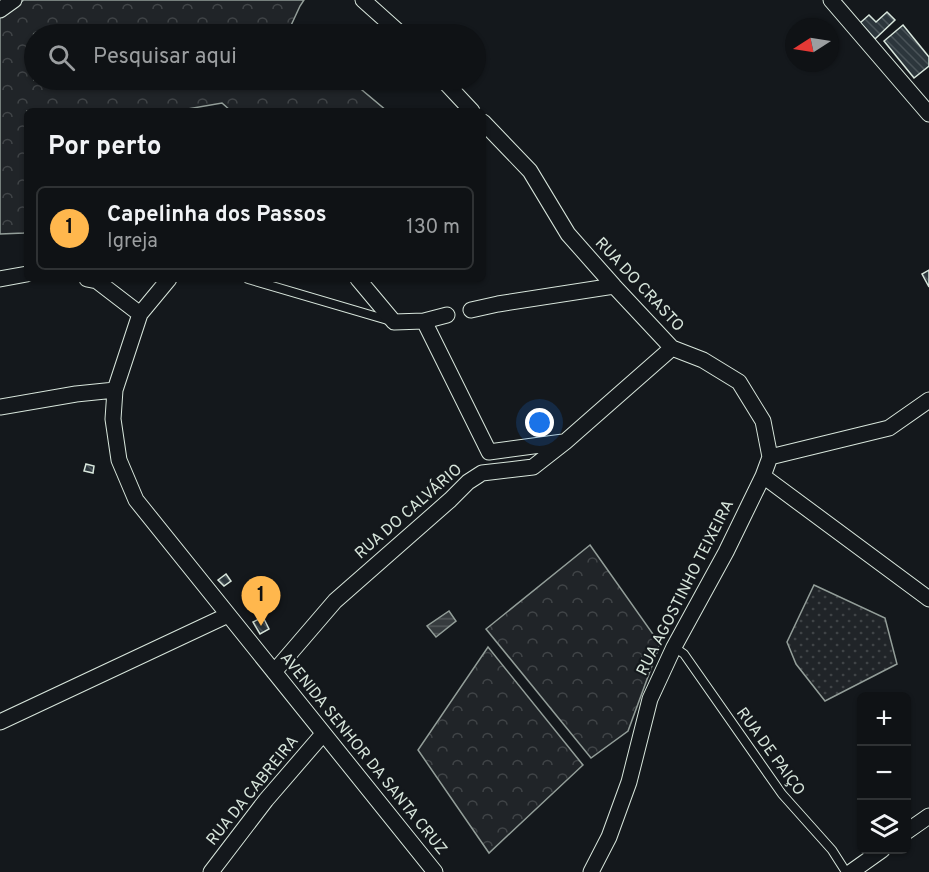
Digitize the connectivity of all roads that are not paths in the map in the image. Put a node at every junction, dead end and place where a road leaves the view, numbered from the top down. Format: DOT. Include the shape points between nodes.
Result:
graph roads {
  1 [pos="14,0"];
  2 [pos="363,0"];
  3 [pos="831,0"];
  4 [pos="0,10"];
  5 [pos="390,24"];
  6 [pos="452,90"];
  7 [pos="469,108"];
  8 [pos="929,114"];
  9 [pos="486,125"];
  10 [pos="24,274"];
  11 [pos="0,279"];
  12 [pos="98,282"];
  13 [pos="167,282"];
  14 [pos="258,282"];
  15 [pos="361,282"];
  16 [pos="614,286"];
  17 [pos="471,310"];
  18 [pos="140,314"];
  19 [pos="447,315"];
  20 [pos="424,321"];
  21 [pos="394,322"];
  22 [pos="672,348"];
  23 [pos="115,390"];
  24 [pos="929,400"];
  25 [pos="0,407"];
  26 [pos="565,442"];
  27 [pos="770,457"];
  28 [pos="764,476"];
  29 [pos="929,599"];
  30 [pos="228,615"];
  31 [pos="674,647"];
  32 [pos="274,672"];
  33 [pos="0,722"];
  34 [pos="324,734"];
  35 [pos="929,816"];
  36 [pos="911,829"];
  37 [pos="875,854"];
  38 [pos="211,872"];
  39 [pos="435,872"];
  40 [pos="591,872"];
  41 [pos="846,872"];
  42 [pos="851,872"];
  1 -- 4 [label="street"];
  2 -- 5 [label="street"];
  3 -- 8 [label="street"];
  6 -- 7 [label="street"];
  9 -- 16 [label="street, RUA DO CRASTO" via="530,171 568,234"];
  10 -- 11 [label="street"];
  12 -- 18 [label="street"];
  13 -- 18 [label="street"];
  14 -- 21 [label="lane"];
  15 -- 21 [label="street"];
  16 -- 17 [label="street"];
  16 -- 22 [label="street, RUA DO CRASTO"];
  18 -- 23 [label="street, AVENIDA SENHOR DA SANTA CRUZ"];
  19 -- 20 [label="street"];
  20 -- 21 [label="street"];
  20 -- 26 [label="street" via="489,452"];
  22 -- 26 [label="street, RUA DO CALVÁRIO"];
  22 -- 27 [label="street, RUA DO CRASTO" via="703,360 739,382 763,421"];
  23 -- 25 [label="street"];
  23 -- 30 [label="street, AVENIDA SENHOR DA SANTA CRUZ" via="113,419 120,460 136,501"];
  24 -- 27 [label="street" via="889,428"];
  26 -- 32 [label="street, RUA DO CALVÁRIO" via="533,467 482,473 468,482 335,601"];
  27 -- 28 [label="street, RUA AGOSTINHO TEIXEIRA"];
  28 -- 29 [label="street"];
  28 -- 31 [label="street, RUA AGOSTINHO TEIXEIRA"];
  30 -- 32 [label="street, AVENIDA SENHOR DA SANTA CRUZ"];
  30 -- 33 [label="street"];
  31 -- 40 [label="street, RUA AGOSTINHO TEIXEIRA" via="650,699 629,782 609,837"];
  31 -- 41 [label="lane, RUA DE PAIÇO" via="684,654 782,794 832,850"];
  32 -- 34 [label="street, AVENIDA SENHOR DA SANTA CRUZ"];
  34 -- 38 [label="street, RUA DA CABREIRA" via="266,800"];
  34 -- 39 [label="street, AVENIDA SENHOR DA SANTA CRUZ"];
  35 -- 36 [label="street"];
  37 -- 42 [label="street"];
}
